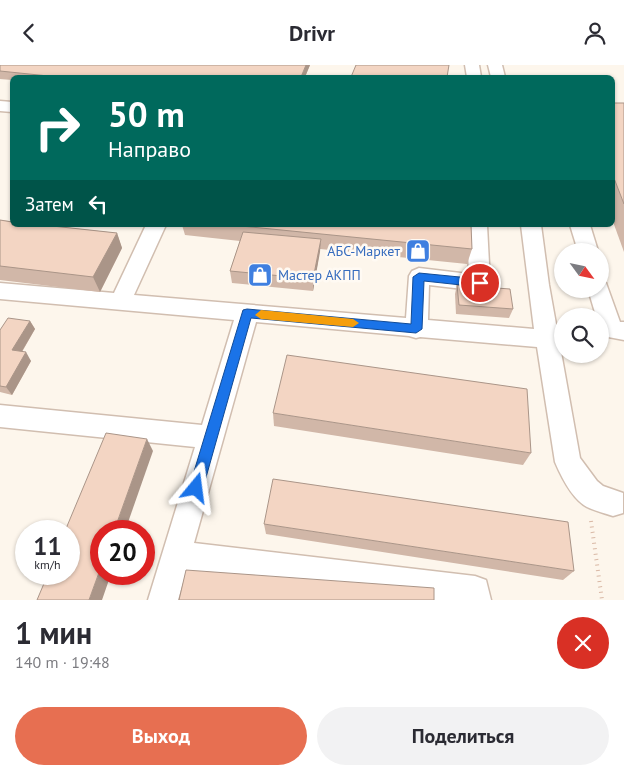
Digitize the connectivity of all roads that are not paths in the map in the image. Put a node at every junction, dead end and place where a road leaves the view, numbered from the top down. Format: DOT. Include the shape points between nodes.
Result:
graph roads {
  1 [pos="155,227"];
  2 [pos="477,227"];
  3 [pos="531,227"];
  4 [pos="581,227"];
  5 [pos="586,243"];
  6 [pos="0,291"];
  7 [pos="602,298"];
  8 [pos="120,302"];
  9 [pos="247,313"];
  10 [pos="416,329"];
  11 [pos="624,331"];
  12 [pos="548,339"];
  13 [pos="0,416"];
  14 [pos="210,437"];
  15 [pos="613,503"];
  16 [pos="176,556"];
  17 [pos="163,600"];
  18 [pos="476,600"];
  1 -- 8 [label="lane"];
  2 -- 10 [label="lane" via="480,283 419,277"];
  3 -- 12 [label="lane"];
  4 -- 5 [label="lane"];
  6 -- 8 [label="lane"];
  7 -- 11 [label="lane" via="611,330"];
  8 -- 9 [label="lane"];
  9 -- 10 [label="lane"];
  9 -- 14 [label="lane"];
  10 -- 12 [label="lane"];
  12 -- 15 [label="lane" via="568,462 587,490 595,497"];
  13 -- 14 [label="lane"];
  14 -- 16 [label="lane"];
  16 -- 17 [label="lane"];
  16 -- 18 [label="lane" via="475,591"];
}
